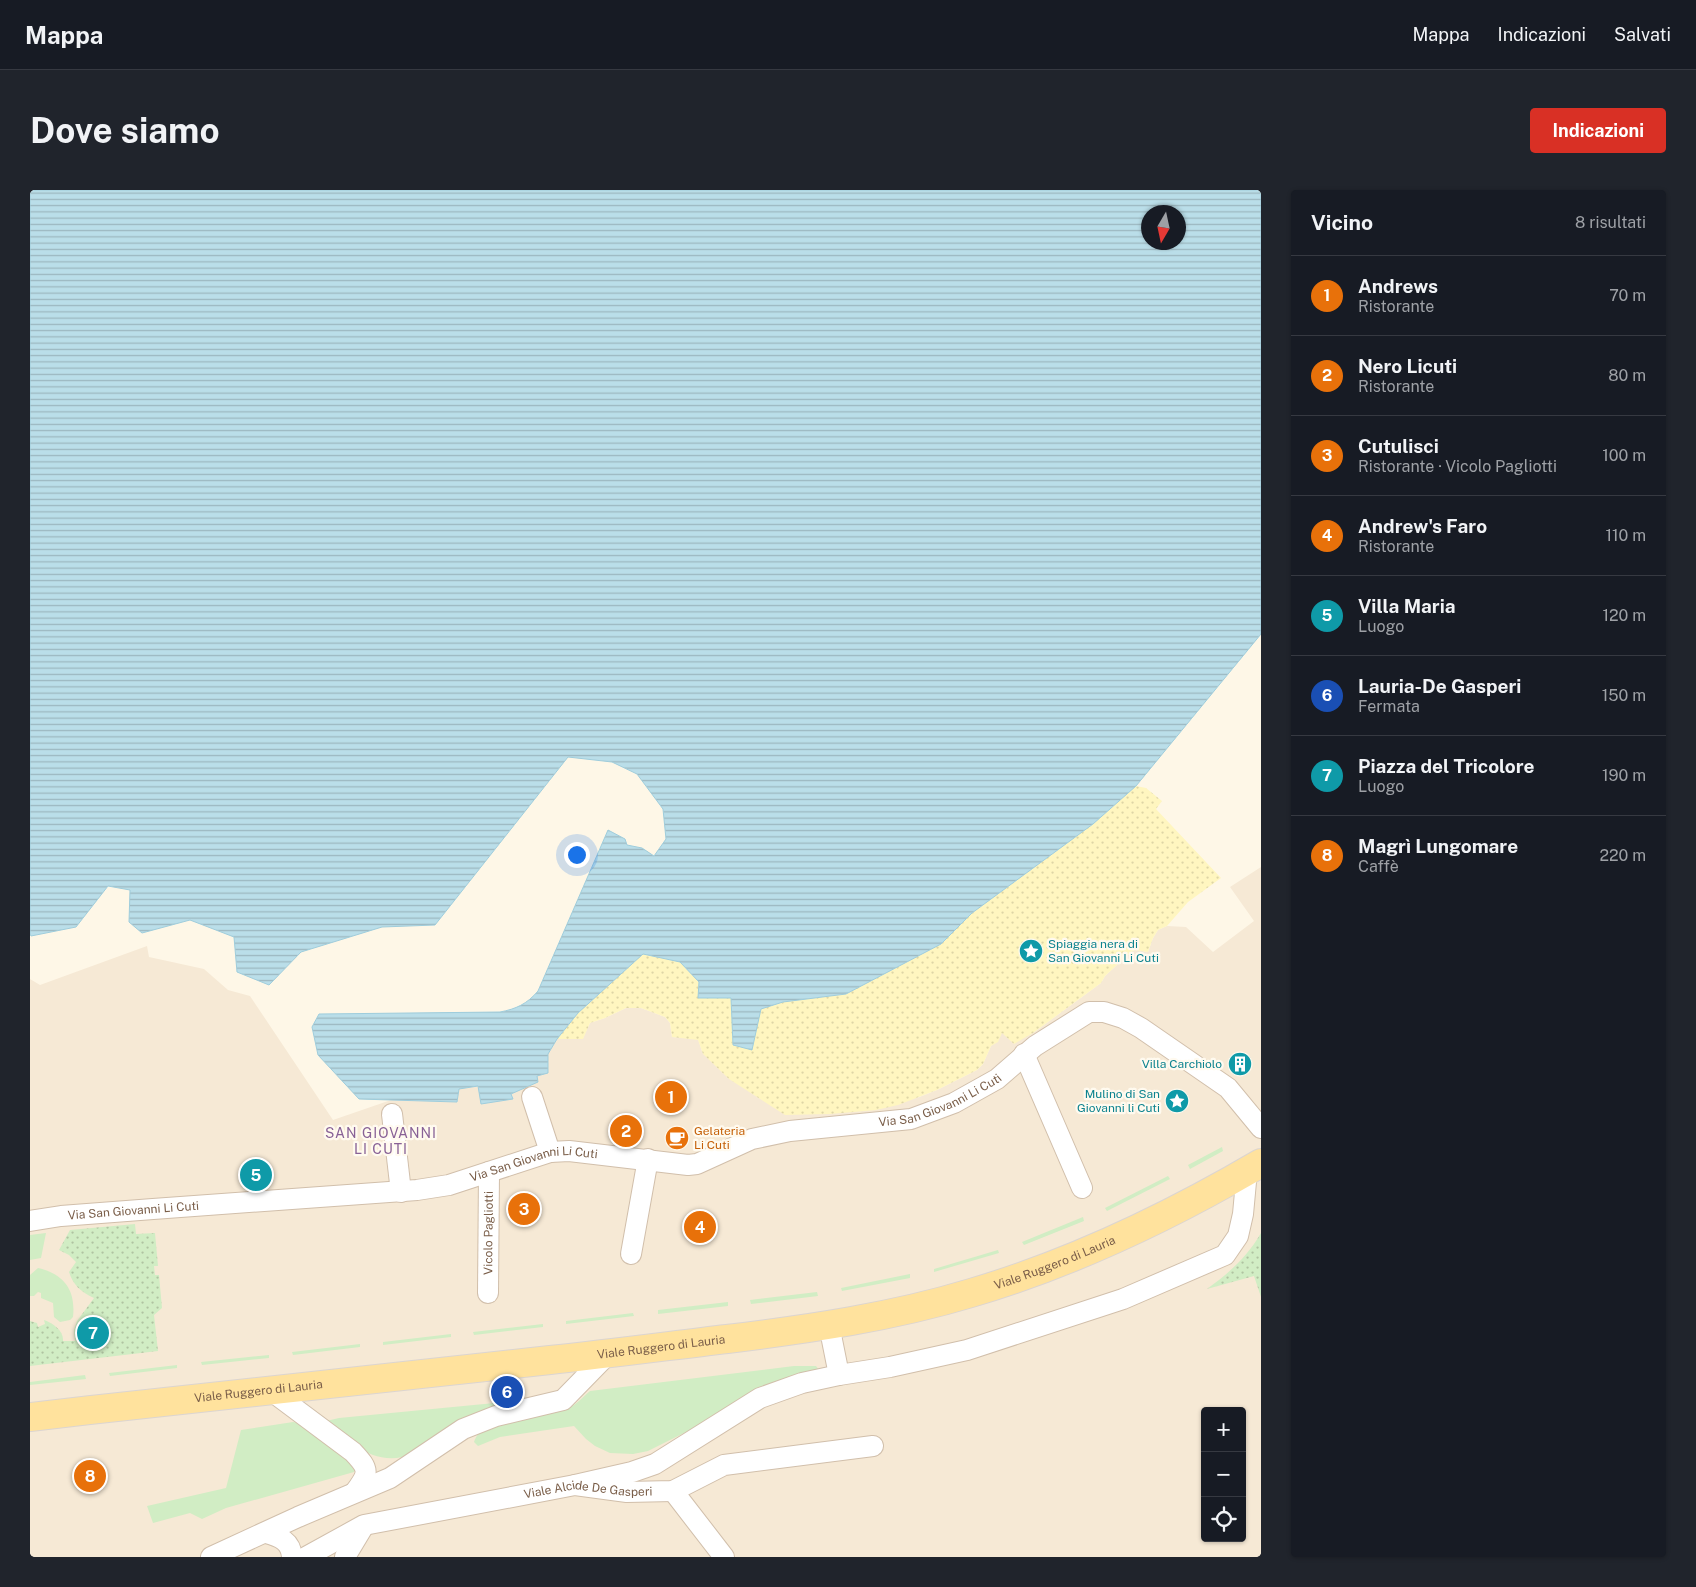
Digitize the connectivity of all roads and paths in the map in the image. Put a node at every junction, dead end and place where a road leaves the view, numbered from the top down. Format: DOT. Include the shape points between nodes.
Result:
graph roads {
  1 [pos="1024,1054"];
  2 [pos="532,1097"];
  3 [pos="392,1114"];
  4 [pos="1261,1128"];
  5 [pos="550,1152"];
  6 [pos="648,1160"];
  7 [pos="1254,1167"];
  8 [pos="488,1172"];
  9 [pos="1082,1188"];
  10 [pos="400,1192"];
  11 [pos="30,1221"];
  12 [pos="631,1254"];
  13 [pos="488,1293"];
  14 [pos="829,1325"];
  15 [pos="608,1354"];
  16 [pos="839,1375"];
  17 [pos="270,1390"];
  18 [pos="30,1417"];
  19 [pos="873,1446"];
  20 [pos="575,1485"];
  21 [pos="673,1491"];
  22 [pos="355,1492"];
  23 [pos="364,1525"];
  24 [pos="266,1533"];
  25 [pos="211,1557"];
  26 [pos="292,1557"];
  27 [pos="306,1557"];
  28 [pos="344,1557"];
  29 [pos="724,1557"];
  1 -- 4 [label="street, Via San Giovanni Li Cuti" via="1089,1012 1104,1012 1141,1028 1228,1088"];
  1 -- 6 [label="street, Via San Giovanni Li Cuti" via="997,1080 954,1103 910,1118 790,1131 752,1139 697,1164"];
  1 -- 9 [label="street"];
  2 -- 5 [label="street"];
  3 -- 10 [label="street"];
  5 -- 6 [label="street, Via San Giovanni Li Cuti" via="569,1151"];
  5 -- 8 [label="street, Via San Giovanni Li Cuti"];
  6 -- 12 [label="street"];
  7 -- 14 [label="main road, Viale Ruggero di Lauria" via="1130,1233 1047,1268 968,1294"];
  7 -- 16 [label="street" via="1238,1236 1225,1255 1123,1299 967,1350"];
  8 -- 10 [label="street, Via San Giovanni Li Cuti" via="449,1186"];
  8 -- 13 [label="street, Vicolo Pagliotti"];
  10 -- 11 [label="street, Via San Giovanni Li Cuti" via="61,1216"];
  14 -- 15 [label="main road, Viale Ruggero di Lauria"];
  14 -- 16 [label="street"];
  15 -- 17 [label="main road, Viale Ruggero di Lauria"];
  15 -- 22 [label="street" via="563,1400 496,1416 462,1429 390,1478"];
  16 -- 20 [label="street" via="802,1383 760,1398 655,1464"];
  17 -- 18 [label="main road, Viale Ruggero di Lauria"];
  17 -- 22 [label="street" via="354,1452 364,1463 365,1478"];
  19 -- 21 [label="street, Viale Alcide De Gasperi" via="724,1465"];
  20 -- 21 [label="street, Viale Alcide De Gasperi" via="626,1492"];
  20 -- 23 [label="street, Viale Alcide De Gasperi"];
  21 -- 29 [label="street"];
  22 -- 24 [label="street"];
  23 -- 27 [label="street, Viale Alcide De Gasperi"];
  23 -- 28 [label="street"];
  24 -- 25 [label="street"];
  24 -- 26 [label="street" via="289,1544"];
}
